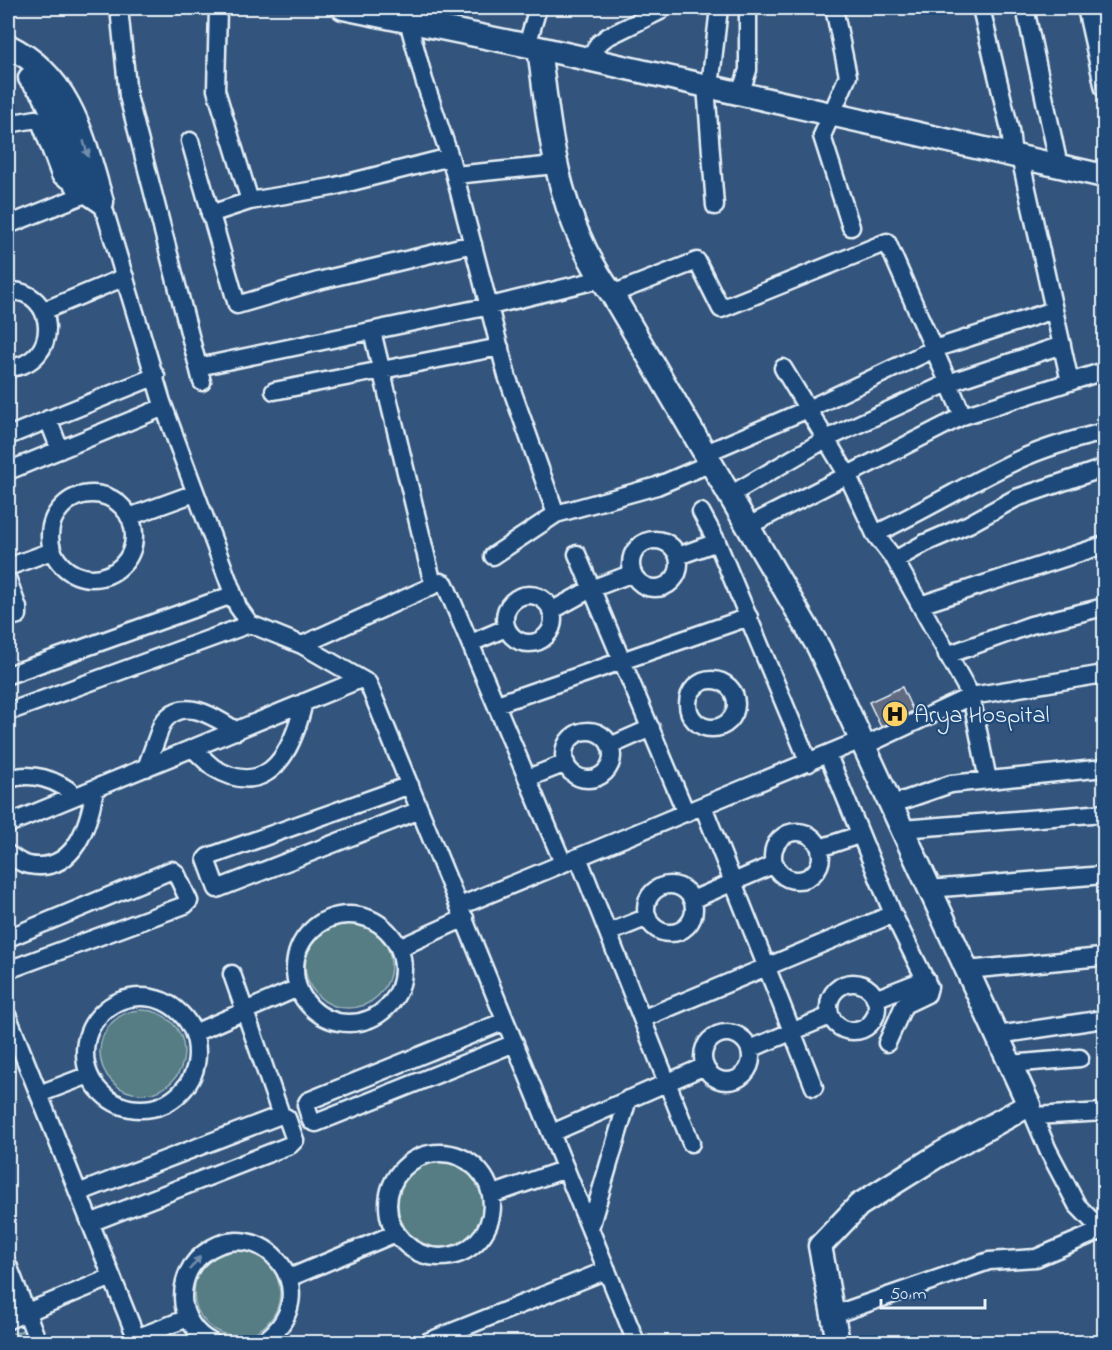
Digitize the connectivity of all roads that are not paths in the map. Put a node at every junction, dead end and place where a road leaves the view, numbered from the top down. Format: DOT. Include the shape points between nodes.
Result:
graph roads {
  1 [pos="119,8"];
  2 [pos="218,8"];
  3 [pos="538,8"];
  4 [pos="719,8"];
  5 [pos="748,8"];
  6 [pos="834,8"];
  7 [pos="981,8"];
  8 [pos="1025,8"];
  9 [pos="1086,8"];
  10 [pos="357,9"];
  11 [pos="660,11"];
  12 [pos="408,21"];
  13 [pos="8,46"];
  14 [pos="533,46"];
  15 [pos="590,59"];
  16 [pos="8,60"];
  17 [pos="708,86"];
  18 [pos="1104,89"];
  19 [pos="740,93"];
  20 [pos="830,114"];
  21 [pos="8,124"];
  22 [pos="190,141"];
  23 [pos="450,156"];
  24 [pos="1016,157"];
  25 [pos="555,165"];
  26 [pos="1059,166"];
  27 [pos="455,175"];
  28 [pos="1104,176"];
  29 [pos="89,193"];
  30 [pos="250,201"];
  31 [pos="715,206"];
  32 [pos="210,214"];
  33 [pos="8,225"];
  34 [pos="851,227"];
  35 [pos="473,244"];
  36 [pos="125,277"];
  37 [pos="607,287"];
  38 [pos="8,291"];
  39 [pos="490,306"];
  40 [pos="1054,310"];
  41 [pos="43,311"];
  42 [pos="372,331"];
  43 [pos="1062,345"];
  44 [pos="500,347"];
  45 [pos="934,349"];
  46 [pos="8,368"];
  47 [pos="783,368"];
  48 [pos="381,369"];
  49 [pos="1104,371"];
  50 [pos="156,376"];
  51 [pos="1070,382"];
  52 [pos="948,383"];
  53 [pos="274,391"];
  54 [pos="164,407"];
  55 [pos="808,410"];
  56 [pos="963,416"];
  57 [pos="48,419"];
  58 [pos="1104,432"];
  59 [pos="8,436"];
  60 [pos="826,439"];
  61 [pos="60,450"];
  62 [pos="709,458"];
  63 [pos="1104,468"];
  64 [pos="8,471"];
  65 [pos="847,474"];
  66 [pos="195,492"];
  67 [pos="730,495"];
  68 [pos="701,512"];
  69 [pos="556,514"];
  70 [pos="129,517"];
  71 [pos="747,526"];
  72 [pos="875,534"];
  73 [pos="717,542"];
  74 [pos="1104,545"];
  75 [pos="52,551"];
  76 [pos="577,554"];
  77 [pos="678,555"];
  78 [pos="493,556"];
  79 [pos="895,560"];
  80 [pos="8,567"];
  81 [pos="633,573"];
  82 [pos="430,576"];
  83 [pos="8,580"];
  84 [pos="591,589"];
  85 [pos="232,595"];
  86 [pos="920,605"];
  87 [pos="1104,607"];
  88 [pos="551,611"];
  89 [pos="749,617"];
  90 [pos="8,618"];
  91 [pos="250,624"];
  92 [pos="507,628"];
  93 [pos="471,643"];
  94 [pos="302,645"];
  95 [pos="947,655"];
  96 [pos="622,661"];
  97 [pos="1104,674"];
  98 [pos="8,675"];
  99 [pos="361,680"];
  100 [pos="970,696"];
  101 [pos="304,702"];
  102 [pos="497,704"];
  103 [pos="8,712"];
  104 [pos="651,728"];
  105 [pos="237,730"];
  106 [pos="862,743"];
  107 [pos="610,746"];
  108 [pos="193,749"];
  109 [pos="828,755"];
  110 [pos="566,763"];
  111 [pos="809,763"];
  112 [pos="146,768"];
  113 [pos="1104,768"];
  114 [pos="528,778"];
  115 [pos="8,780"];
  116 [pos="988,780"];
  117 [pos="410,785"];
  118 [pos="95,789"];
  119 [pos="76,796"];
  120 [pos="890,805"];
  121 [pos="703,806"];
  122 [pos="420,810"];
  123 [pos="686,813"];
  124 [pos="1104,813"];
  125 [pos="8,824"];
  126 [pos="902,829"];
  127 [pos="859,835"];
  128 [pos="820,848"];
  129 [pos="8,854"];
  130 [pos="571,860"];
  131 [pos="775,864"];
  132 [pos="1104,875"];
  133 [pos="733,883"];
  134 [pos="929,889"];
  135 [pos="692,900"];
  136 [pos="462,912"];
  137 [pos="893,914"];
  138 [pos="648,917"];
  139 [pos="608,933"];
  140 [pos="8,938"];
  141 [pos="399,948"];
  142 [pos="1101,957"];
  143 [pos="766,967"];
  144 [pos="8,970"];
  145 [pos="967,970"];
  146 [pos="232,974"];
  147 [pos="926,979"];
  148 [pos="298,988"];
  149 [pos="875,999"];
  150 [pos="245,1011"];
  151 [pos="830,1016"];
  152 [pos="642,1019"];
  153 [pos="1104,1019"];
  154 [pos="505,1021"];
  155 [pos="8,1022"];
  156 [pos="790,1032"];
  157 [pos="194,1034"];
  158 [pos="998,1035"];
  159 [pos="515,1043"];
  160 [pos="887,1043"];
  161 [pos="750,1049"];
  162 [pos="1080,1058"];
  163 [pos="1010,1064"];
  164 [pos="705,1066"];
  165 [pos="89,1075"];
  166 [pos="667,1081"];
  167 [pos="814,1087"];
  168 [pos="39,1094"];
  169 [pos="628,1099"];
  170 [pos="1031,1111"];
  171 [pos="1104,1112"];
  172 [pos="281,1115"];
  173 [pos="552,1133"];
  174 [pos="691,1143"];
  175 [pos="566,1169"];
  176 [pos="78,1193"];
  177 [pos="491,1195"];
  178 [pos="90,1223"];
  179 [pos="590,1228"];
  180 [pos="1103,1232"];
  181 [pos="396,1233"];
  182 [pos="8,1265"];
  183 [pos="607,1270"];
  184 [pos="112,1277"];
  185 [pos="289,1278"];
  186 [pos="26,1313"];
  187 [pos="832,1315"];
  188 [pos="188,1318"];
  189 [pos="8,1320"];
  190 [pos="137,1340"];
  191 [pos="38,1342"];
  192 [pos="212,1342"];
  193 [pos="263,1342"];
  194 [pos="427,1342"];
  195 [pos="636,1342"];
  196 [pos="837,1342"];
  1 -- 42 [label="street" via="128,96 200,375"];
  2 -- 30 [label="street" via="216,90"];
  3 -- 14 [label="street"];
  4 -- 17 [label="street"];
  5 -- 19 [label="street" via="748,69"];
  6 -- 20 [label="street" via="848,76"];
  7 -- 24 [label="street"];
  8 -- 26 [label="street"];
  9 -- 18 [label="street"];
  10 -- 12 [label="street"];
  11 -- 15 [label="street" via="607,37"];
  12 -- 14 [label="street"];
  12 -- 23 [label="street"];
  13 -- 29 [label="street, one-way" via="45,72 66,98 80,131"];
  14 -- 15 [label="street"];
  14 -- 25 [label="street"];
  15 -- 17 [label="street"];
  16 -- 29 [label="street" via="43,92"];
  17 -- 19 [label="street"];
  17 -- 31 [label="street"];
  19 -- 20 [label="street"];
  20 -- 24 [label="street"];
  20 -- 34 [label="street" via="822,136"];
  21 -- 29 [label="street" via="40,121 60,175"];
  22 -- 32 [label="street"];
  23 -- 27 [label="street"];
  23 -- 30 [label="street" via="332,187"];
  24 -- 26 [label="street"];
  24 -- 40 [label="street"];
  25 -- 27 [label="street"];
  25 -- 37 [label="street" via="573,227"];
  26 -- 28 [label="street"];
  27 -- 35 [label="street"];
  29 -- 33 [label="street"];
  29 -- 36 [label="street"];
  30 -- 32 [label="street"];
  32 -- 35 [label="street" via="237,305"];
  35 -- 39 [label="street"];
  36 -- 41 [label="street"];
  36 -- 50 [label="street"];
  37 -- 39 [label="street"];
  37 -- 45 [label="street" via="697,261 721,309 887,242"];
  37 -- 62 [label="street"];
  38 -- 41 [label="street" via="25,294"];
  39 -- 42 [label="street"];
  39 -- 44 [label="street"];
  40 -- 43 [label="street"];
  40 -- 45 [label="street"];
  41 -- 46 [label="street" via="47,334 38,355 28,363"];
  42 -- 48 [label="street"];
  43 -- 51 [label="street"];
  43 -- 52 [label="street"];
  44 -- 48 [label="street"];
  44 -- 69 [label="street"];
  45 -- 52 [label="street"];
  45 -- 55 [label="street"];
  47 -- 55 [label="street"];
  48 -- 53 [label="street"];
  48 -- 82 [label="street"];
  49 -- 51 [label="street"];
  50 -- 54 [label="street"];
  50 -- 57 [label="street"];
  51 -- 56 [label="street"];
  52 -- 56 [label="street"];
  52 -- 60 [label="street"];
  54 -- 61 [label="street"];
  54 -- 66 [label="street"];
  55 -- 60 [label="street"];
  55 -- 62 [label="street"];
  56 -- 65 [label="street"];
  57 -- 59 [label="street"];
  57 -- 61 [label="street"];
  58 -- 72 [label="street" via="1056,444 1018,460"];
  60 -- 65 [label="street"];
  60 -- 67 [label="street"];
  61 -- 64 [label="street"];
  62 -- 67 [label="street"];
  62 -- 69 [label="street" via="657,486"];
  63 -- 79 [label="street" via="1016,498"];
  65 -- 71 [label="street"];
  65 -- 72 [label="street"];
  66 -- 70 [label="street"];
  66 -- 85 [label="street"];
  67 -- 71 [label="street"];
  68 -- 73 [label="street"];
  69 -- 78 [label="street"];
  70 -- 75 [label="street" via="109,498 81,495 68,501 51,523"];
  70 -- 75 [label="street" via="134,530 129,556 109,574 82,577 59,563"];
  71 -- 106 [label="street" via="819,648"];
  72 -- 79 [label="street"];
  73 -- 77 [label="street"];
  73 -- 89 [label="street"];
  74 -- 86 [label="street"];
  75 -- 80 [label="street"];
  76 -- 84 [label="street"];
  77 -- 81 [label="street" via="675,577 664,586 642,584"];
  77 -- 81 [label="street" via="667,543 651,541 637,549 631,564"];
  79 -- 86 [label="street"];
  81 -- 84 [label="street"];
  83 -- 90 [label="street" via="18,615"];
  84 -- 88 [label="street"];
  84 -- 96 [label="street"];
  85 -- 91 [label="street"];
  85 -- 98 [label="street"];
  86 -- 95 [label="street"];
  87 -- 95 [label="street" via="1031,625"];
  88 -- 92 [label="street" via="552,626 537,642 523,642"];
  88 -- 92 [label="street" via="533,596 517,599 506,611"];
  89 -- 96 [label="street"];
  89 -- 111 [label="street"];
  91 -- 94 [label="street"];
  91 -- 103 [label="street"];
  92 -- 93 [label="street"];
  93 -- 94 [label="street" via="448,589 441,582"];
  93 -- 102 [label="street"];
  94 -- 99 [label="street"];
  95 -- 100 [label="street"];
  96 -- 102 [label="street"];
  96 -- 104 [label="street"];
  97 -- 100 [label="street"];
  99 -- 101 [label="street"];
  99 -- 117 [label="street" via="368,683"];
  100 -- 106 [label="street"];
  100 -- 116 [label="street"];
  101 -- 105 [label="street"];
  101 -- 108 [label="street" via="287,751 276,767 264,775 237,778 214,768"];
  102 -- 114 [label="street"];
  104 -- 107 [label="street"];
  104 -- 123 [label="street"];
  105 -- 108 [label="street"];
  105 -- 112 [label="street" via="199,711 178,710 162,724"];
  106 -- 109 [label="street"];
  106 -- 120 [label="street"];
  107 -- 110 [label="street" via="600,734 576,734 565,747"];
  107 -- 110 [label="street" via="608,768 596,777 575,775"];
  108 -- 112 [label="street"];
  109 -- 111 [label="street"];
  109 -- 127 [label="street"];
  110 -- 114 [label="street"];
  111 -- 121 [label="street"];
  112 -- 118 [label="street"];
  113 -- 116 [label="street"];
  114 -- 130 [label="street"];
  115 -- 119 [label="street" via="22,775 40,778 63,786"];
  116 -- 120 [label="street" via="951,784"];
  117 -- 122 [label="street"];
  117 -- 122 [label="street" via="208,857 217,889"];
  118 -- 119 [label="street"];
  118 -- 129 [label="street" via="89,821 64,859 46,865 26,865"];
  119 -- 125 [label="street"];
  120 -- 126 [label="street"];
  121 -- 123 [label="street"];
  121 -- 133 [label="street"];
  122 -- 136 [label="street"];
  123 -- 130 [label="street"];
  124 -- 126 [label="street"];
  126 -- 134 [label="street"];
  127 -- 128 [label="street"];
  127 -- 137 [label="street"];
  128 -- 131 [label="street" via="804,833 789,834 777,843"];
  128 -- 131 [label="street" via="820,864 810,877 794,880 779,872"];
  130 -- 136 [label="street"];
  130 -- 139 [label="street"];
  131 -- 133 [label="street"];
  132 -- 134 [label="street"];
  133 -- 135 [label="street"];
  133 -- 143 [label="street"];
  134 -- 145 [label="street"];
  135 -- 138 [label="street" via="674,885 658,888 647,901"];
  135 -- 138 [label="street" via="690,922 678,931 664,932 651,924"];
  136 -- 141 [label="street"];
  136 -- 154 [label="street"];
  137 -- 143 [label="street"];
  137 -- 147 [label="street"];
  138 -- 139 [label="street"];
  139 -- 152 [label="street"];
  140 -- 144 [label="street" via="172,870 189,901"];
  141 -- 148 [label="street" via="389,932 356,915 320,922 297,951 294,970"];
  141 -- 148 [label="street" via="404,974 401,987 386,1009 369,1019 350,1024 324,1018 308,1005"];
  142 -- 145 [label="street"];
  143 -- 152 [label="street"];
  143 -- 156 [label="street"];
  145 -- 158 [label="street"];
  146 -- 150 [label="street"];
  147 -- 149 [label="street"];
  147 -- 160 [label="street" via="927,994 904,1005"];
  148 -- 150 [label="street"];
  149 -- 151 [label="street" via="864,987 848,984 830,999"];
  149 -- 151 [label="street" via="873,1021 861,1030 839,1027"];
  150 -- 157 [label="street"];
  150 -- 172 [label="street"];
  151 -- 156 [label="street"];
  152 -- 166 [label="street"];
  153 -- 158 [label="street"];
  154 -- 159 [label="street"];
  154 -- 159 [label="street" via="308,1101 311,1121 316,1123"];
  155 -- 168 [label="street"];
  156 -- 161 [label="street"];
  156 -- 167 [label="street"];
  157 -- 165 [label="street" via="198,1050 196,1068 189,1083 162,1105 145,1109 112,1101"];
  157 -- 165 [label="street" via="177,1009 164,1001 150,997 120,1000 102,1013 89,1031 85,1060"];
  158 -- 163 [label="street"];
  159 -- 173 [label="street"];
  161 -- 164 [label="street" via="747,1071 736,1080 714,1077"];
  161 -- 164 [label="street" via="739,1036 723,1034 709,1042 703,1058"];
  162 -- 163 [label="street"];
  163 -- 170 [label="street"];
  164 -- 166 [label="street"];
  165 -- 168 [label="street"];
  166 -- 169 [label="street"];
  166 -- 174 [label="street"];
  168 -- 176 [label="street"];
  169 -- 173 [label="street"];
  169 -- 179 [label="street"];
  170 -- 171 [label="street"];
  170 -- 180 [label="street" via="1077,1206"];
  170 -- 187 [label="street" via="942,1153 859,1204 820,1246"];
  172 -- 176 [label="street"];
  172 -- 178 [label="street" via="287,1118 295,1140 290,1145"];
  173 -- 175 [label="street"];
  175 -- 177 [label="street"];
  175 -- 179 [label="street"];
  176 -- 178 [label="street"];
  177 -- 181 [label="street" via="492,1208 484,1233 459,1253 427,1255"];
  177 -- 181 [label="street" via="479,1170 468,1161 441,1153 414,1159 399,1173 389,1192 390,1220"];
  178 -- 184 [label="street"];
  179 -- 183 [label="street"];
  180 -- 187 [label="street" via="1036,1258 989,1261"];
  181 -- 185 [label="street"];
  182 -- 186 [label="street"];
  183 -- 194 [label="street"];
  183 -- 195 [label="street"];
  184 -- 186 [label="street"];
  184 -- 190 [label="street"];
  188 -- 185 [label="street, one-way" via="183,1302 186,1279 197,1258 225,1242 256,1245 270,1252"];
  185 -- 193 [label="street" via="287,1315 275,1334"];
  186 -- 189 [label="street"];
  186 -- 191 [label="street"];
  187 -- 196 [label="street"];
  188 -- 190 [label="street"];
  188 -- 192 [label="street" via="195,1330"];
}
